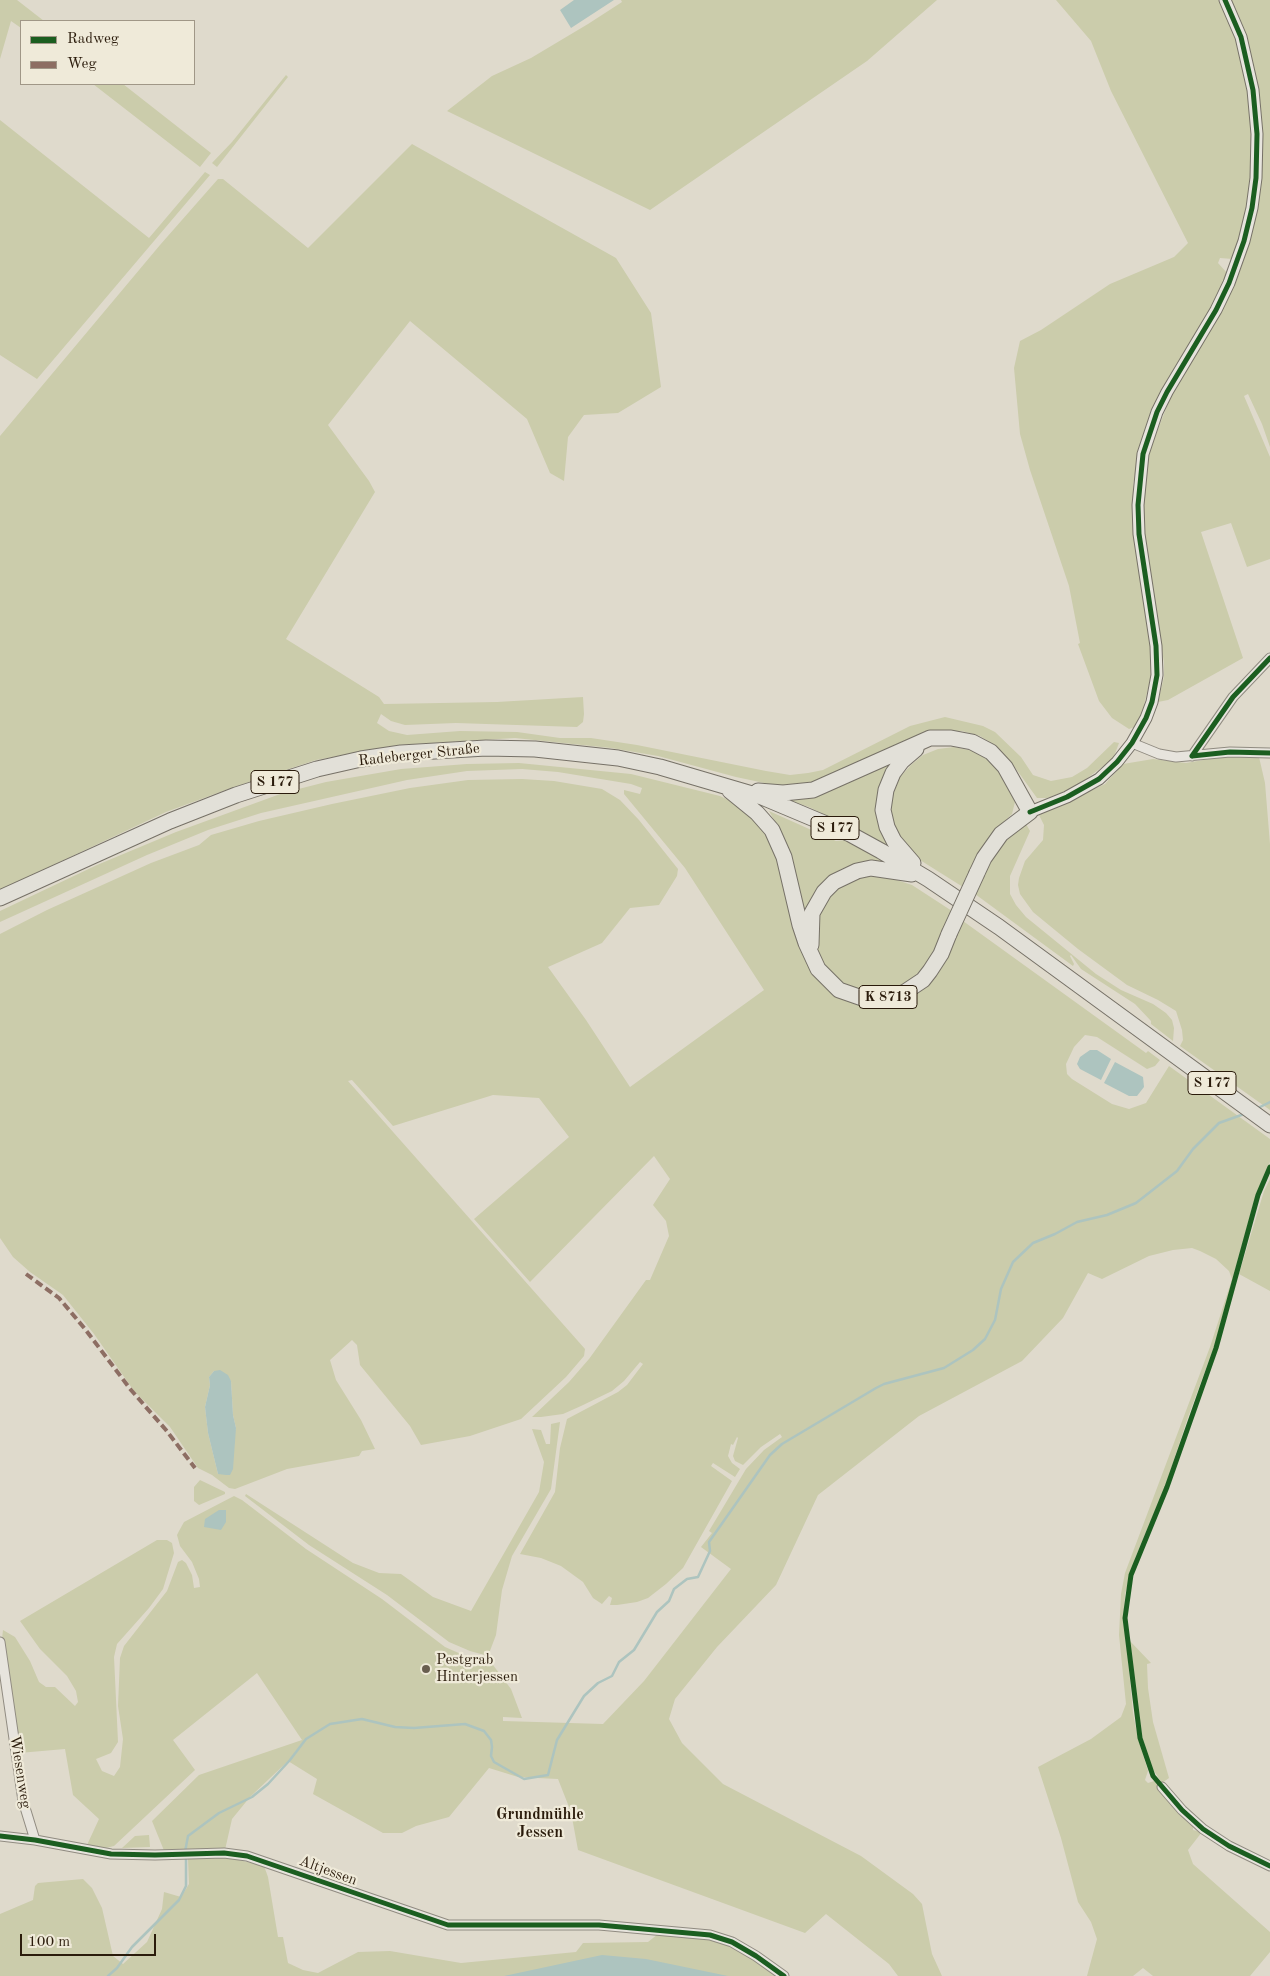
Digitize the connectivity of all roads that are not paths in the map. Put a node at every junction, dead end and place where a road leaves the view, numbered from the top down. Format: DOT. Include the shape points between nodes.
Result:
graph roads {
  1 [pos="1225,0"];
  2 [pos="1270,658"];
  3 [pos="939,738"];
  4 [pos="1132,743"];
  5 [pos="1270,753"];
  6 [pos="1192,756"];
  7 [pos="714,782"];
  8 [pos="736,789"];
  9 [pos="1030,812"];
  10 [pos="928,878"];
  11 [pos="3,897"];
  12 [pos="813,959"];
  13 [pos="1270,1124"];
  14 [pos="0,1642"];
  15 [pos="1162,1787"];
  16 [pos="0,1836"];
  17 [pos="35,1840"];
  18 [pos="1270,1866"];
  19 [pos="784,1976"];
  1 -- 4 [label="street, K 8713" via="1241,38 1253,90 1258,134 1256,178 1244,241 1229,283 1167,392 1143,454 1138,483 1139,534 1157,662 1152,702"];
  2 -- 6 [label="street" via="1233,697"];
  3 -- 8 [label="highway" via="919,742 825,787 771,792"];
  3 -- 9 [label="highway" via="962,739 991,752 1011,776"];
  3 -- 10 [label="highway" via="908,755 893,773 886,790 884,810 894,841"];
  4 -- 6 [label="street" via="1159,754"];
  4 -- 9 [label="street, K 8713" via="1099,779"];
  5 -- 6 [label="street" via="1230,752"];
  7 -- 8 [label="highway, S 177"];
  7 -- 11 [label="highway, Radeberger Straße / S 177" via="618,758 534,749 486,748 361,759 317,769 236,795 170,821"];
  7 -- 12 [label="highway" via="746,802 772,830 784,857 800,926"];
  8 -- 10 [label="highway, S 177" via="771,800 850,834"];
  9 -- 12 [label="highway, K 8713, bridge" via="1001,834 984,858 936,963 923,980 896,996 873,999 851,995 832,984"];
  10 -- 12 [label="highway" via="871,868 834,882 812,913"];
  10 -- 13 [label="highway, S 177"];
  14 -- 17 [label="street, Wiesenweg" via="23,1801"];
  15 -- 18 [label="street" via="1203,1829"];
  16 -- 17 [label="street, Altjessen"];
  17 -- 19 [label="street, Altjessen" via="111,1854 224,1853 247,1856 448,1925 599,1926 710,1935 732,1942"];
}
